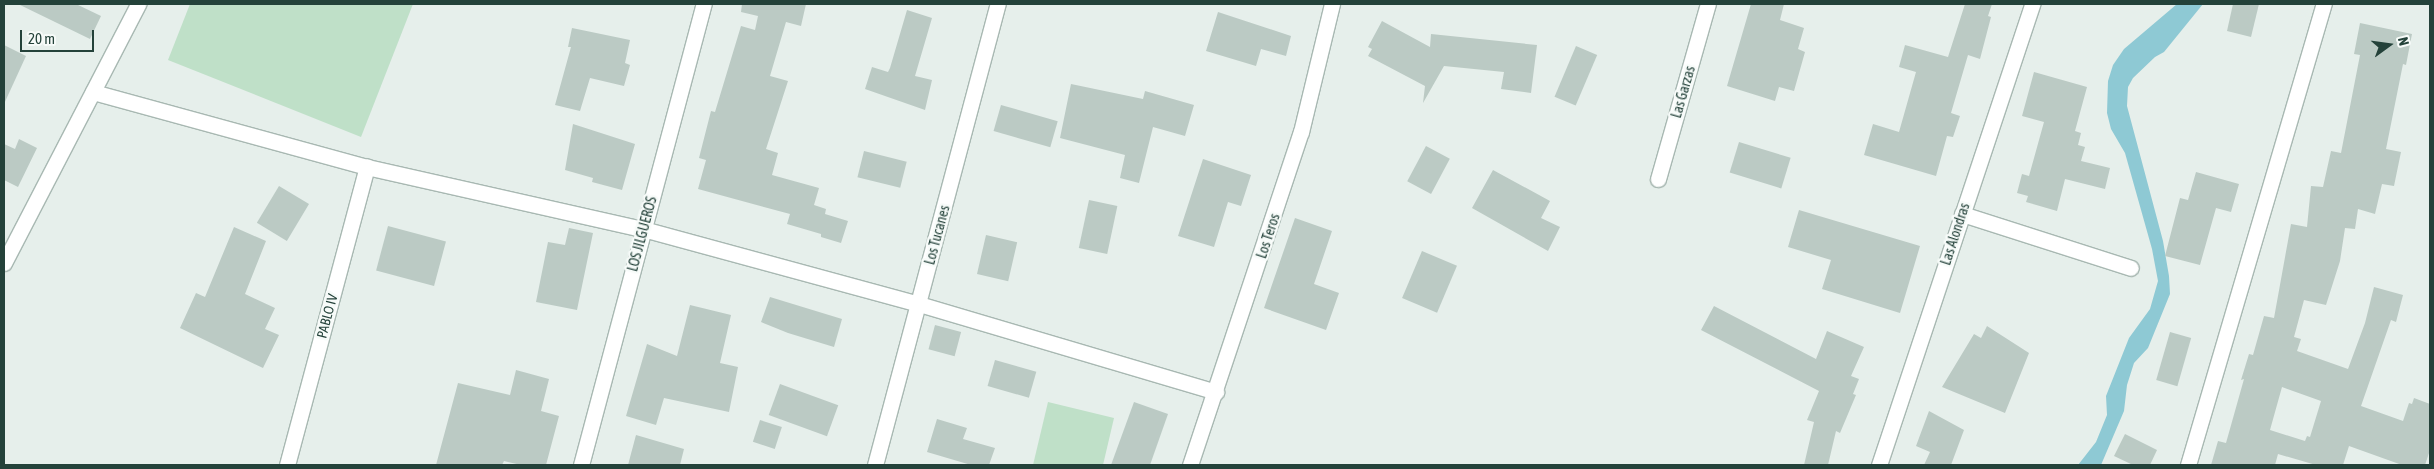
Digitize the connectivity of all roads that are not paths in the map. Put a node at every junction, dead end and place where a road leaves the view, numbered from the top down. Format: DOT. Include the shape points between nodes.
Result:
graph roads {
  1 [pos="138,4"];
  2 [pos="704,4"];
  3 [pos="998,4"];
  4 [pos="1332,4"];
  5 [pos="1708,4"];
  6 [pos="2032,4"];
  7 [pos="2324,4"];
  8 [pos="93,92"];
  9 [pos="367,167"];
  10 [pos="1658,179"];
  11 [pos="1962,214"];
  12 [pos="643,229"];
  13 [pos="4,263"];
  14 [pos="2131,268"];
  15 [pos="919,304"];
  16 [pos="1216,392"];
  17 [pos="287,465"];
  18 [pos="581,465"];
  19 [pos="875,465"];
  20 [pos="1190,465"];
  21 [pos="1880,465"];
  22 [pos="2188,465"];
  1 -- 8 [label="street"];
  2 -- 12 [label="street, LOS JILGUEROS"];
  3 -- 15 [label="street, Los Tucanes"];
  4 -- 16 [label="street, Los Teros" via="1301,132"];
  5 -- 10 [label="street, Las Garzas"];
  6 -- 11 [label="street, Las Alondras"];
  7 -- 22 [label="street"];
  8 -- 9 [label="street"];
  8 -- 13 [label="street"];
  9 -- 12 [label="street"];
  9 -- 17 [label="street, PABLO IV"];
  11 -- 14 [label="street"];
  11 -- 21 [label="street, Las Alondras"];
  12 -- 15 [label="street"];
  12 -- 18 [label="street, LOS JILGUEROS"];
  15 -- 16 [label="street"];
  15 -- 19 [label="street, Los Tucanes"];
  16 -- 20 [label="street, Los Teros"];
}
